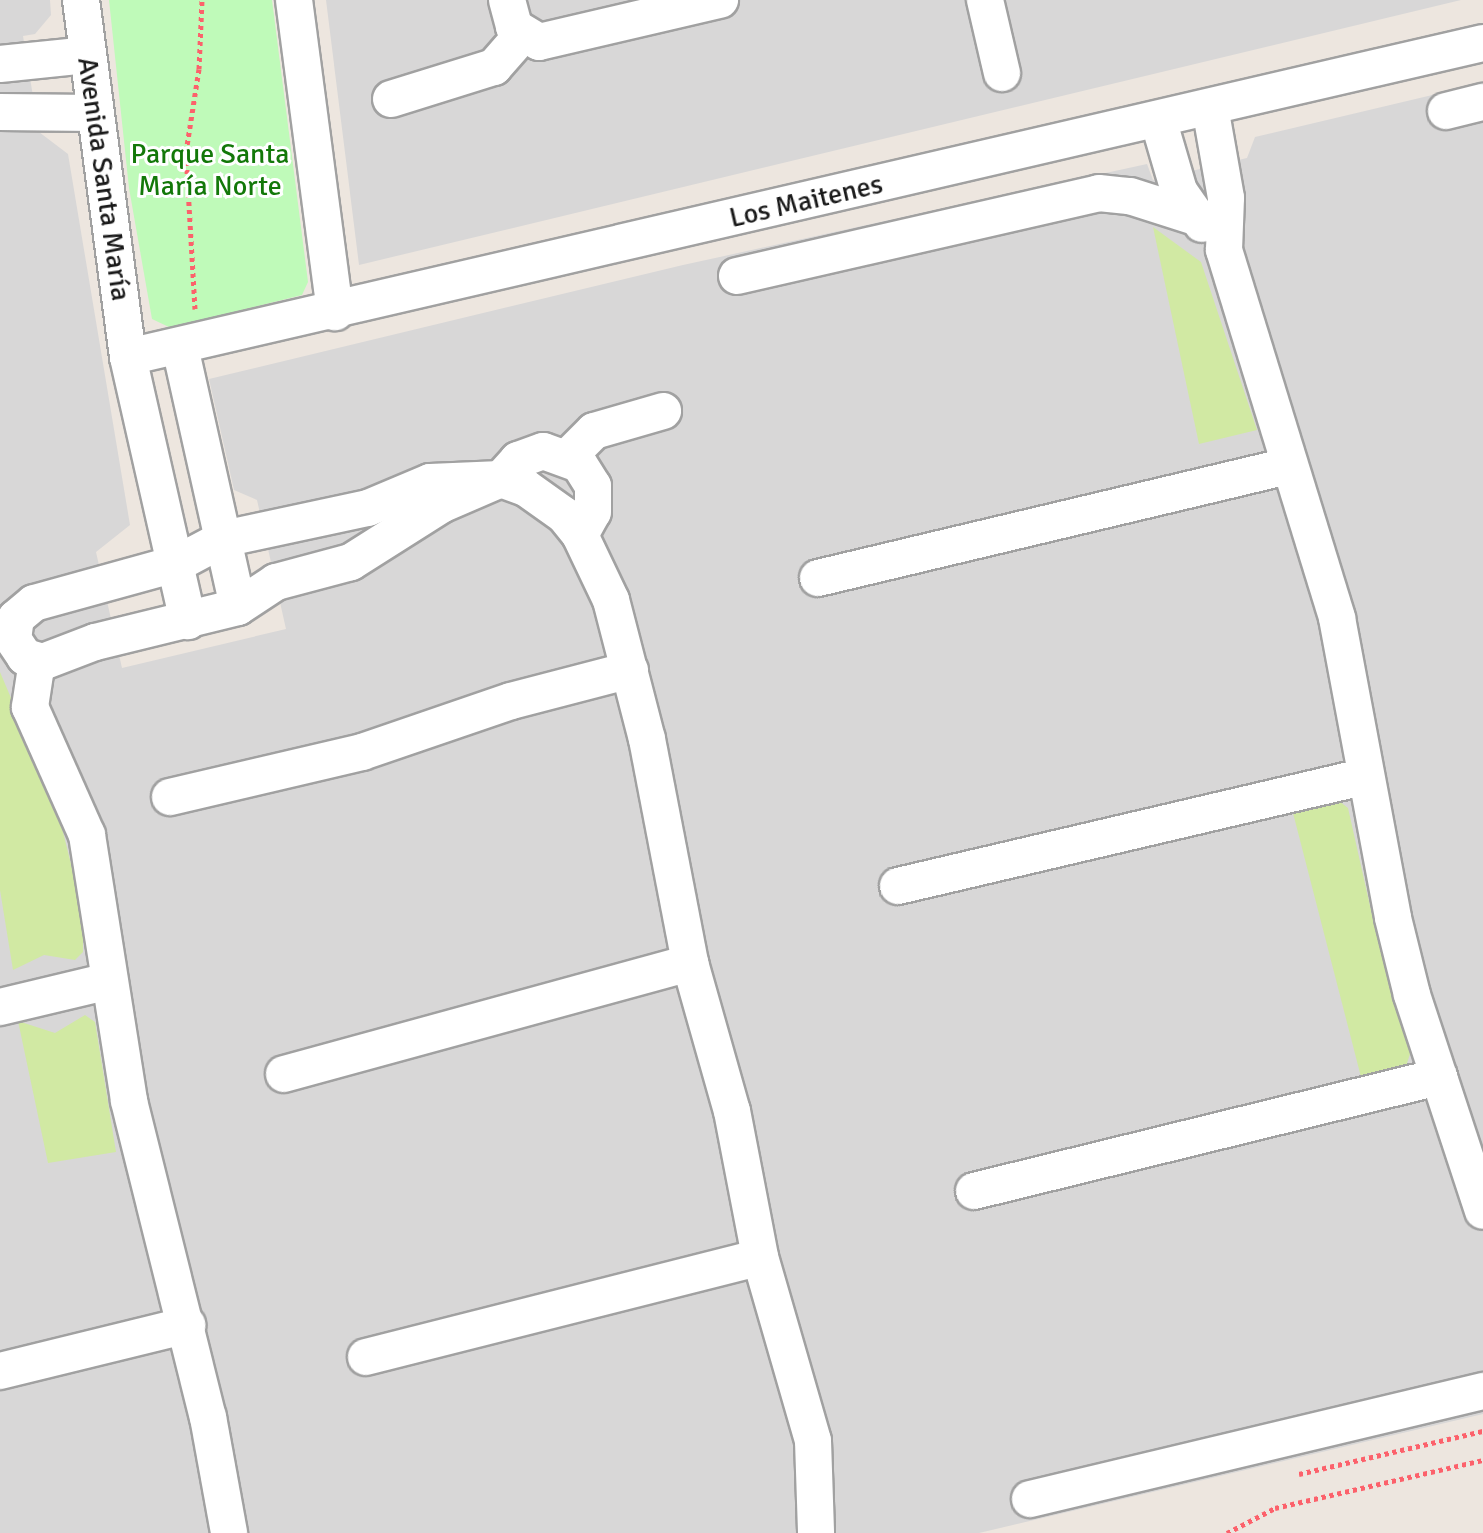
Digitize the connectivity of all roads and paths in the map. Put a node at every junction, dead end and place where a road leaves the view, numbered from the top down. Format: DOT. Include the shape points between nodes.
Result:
graph roads {
  1 [pos="81,0"];
  2 [pos="202,0"];
  3 [pos="294,0"];
  4 [pos="507,0"];
  5 [pos="720,0"];
  6 [pos="985,0"];
  7 [pos="522,35"];
  8 [pos="1483,43"];
  9 [pos="87,55"];
  10 [pos="0,64"];
  11 [pos="1002,73"];
  12 [pos="391,99"];
  13 [pos="1483,102"];
  14 [pos="1210,107"];
  15 [pos="1446,111"];
  16 [pos="0,112"];
  17 [pos="94,113"];
  18 [pos="1158,119"];
  19 [pos="1196,217"];
  20 [pos="1224,250"];
  21 [pos="737,276"];
  22 [pos="335,312"];
  23 [pos="196,313"];
  24 [pos="180,347"];
  25 [pos="128,357"];
  26 [pos="663,411"];
  27 [pos="569,456"];
  28 [pos="1289,466"];
  29 [pos="501,479"];
  30 [pos="580,535"];
  31 [pos="223,539"];
  32 [pos="176,564"];
  33 [pos="818,578"];
  34 [pos="238,607"];
  35 [pos="188,621"];
  36 [pos="17,648"];
  37 [pos="630,670"];
  38 [pos="1363,777"];
  39 [pos="170,797"];
  40 [pos="898,886"];
  41 [pos="690,963"];
  42 [pos="109,981"];
  43 [pos="0,1007"];
  44 [pos="284,1074"];
  45 [pos="1439,1077"];
  46 [pos="974,1191"];
  47 [pos="1483,1211"];
  48 [pos="760,1257"];
  49 [pos="187,1325"];
  50 [pos="366,1357"];
  51 [pos="0,1371"];
  52 [pos="1483,1391"];
  53 [pos="1483,1460"];
  54 [pos="1030,1499"];
  55 [pos="229,1533"];
  56 [pos="816,1533"];
  57 [pos="1227,1533"];
  1 -- 9 [label="street, Avenida Santa María"];
  2 -- 23 [label="path" via="199,69 186,152"];
  3 -- 22 [label="street"];
  4 -- 7 [label="street" via="510,18"];
  5 -- 7 [label="street" via="547,41"];
  6 -- 11 [label="street"];
  7 -- 12 [label="street" via="494,67"];
  8 -- 14 [label="street, Los Maitenes"];
  9 -- 10 [label="street"];
  9 -- 17 [label="street, Avenida Santa María"];
  13 -- 15 [label="street"];
  14 -- 18 [label="street, Los Maitenes"];
  14 -- 20 [label="street" via="1226,198"];
  16 -- 17 [label="street"];
  17 -- 25 [label="street, Avenida Santa María"];
  18 -- 19 [label="street" via="1179,191"];
  18 -- 22 [label="street, Los Maitenes"];
  19 -- 20 [label="street"];
  19 -- 21 [label="street" via="1130,196 1099,193"];
  20 -- 28 [label="street"];
  22 -- 24 [label="street, Los Maitenes"];
  24 -- 25 [label="street, Los Maitenes"];
  24 -- 31 [label="street"];
  25 -- 32 [label="street, Avenida Santa María"];
  26 -- 27 [label="street" via="594,431"];
  27 -- 29 [label="street" via="530,454"];
  27 -- 30 [label="street" via="587,474 595,499"];
  28 -- 33 [label="street"];
  28 -- 38 [label="street" via="1337,618"];
  29 -- 30 [label="street" via="545,500"];
  29 -- 31 [label="street" via="438,480 368,508"];
  29 -- 34 [label="street" via="441,505 351,562 276,582"];
  30 -- 37 [label="street" via="611,600"];
  31 -- 32 [label="street"];
  31 -- 34 [label="street"];
  32 -- 35 [label="street, Avenida Santa María"];
  32 -- 36 [label="street" via="34,603 16,618"];
  34 -- 35 [label="street"];
  35 -- 36 [label="street"];
  36 -- 42 [label="street" via="30,707 87,835"];
  37 -- 39 [label="street" via="511,701 362,752"];
  37 -- 41 [label="street"];
  38 -- 40 [label="street"];
  38 -- 45 [label="street" via="1412,995"];
  41 -- 44 [label="street"];
  41 -- 48 [label="street" via="732,1111"];
  42 -- 43 [label="street"];
  42 -- 49 [label="street" via="129,1101"];
  45 -- 46 [label="street"];
  45 -- 47 [label="street"];
  48 -- 50 [label="street"];
  48 -- 56 [label="street" via="813,1441"];
  49 -- 51 [label="street"];
  49 -- 55 [label="street"];
  52 -- 54 [label="street"];
  53 -- 57 [label="path" via="1275,1508"];
}
